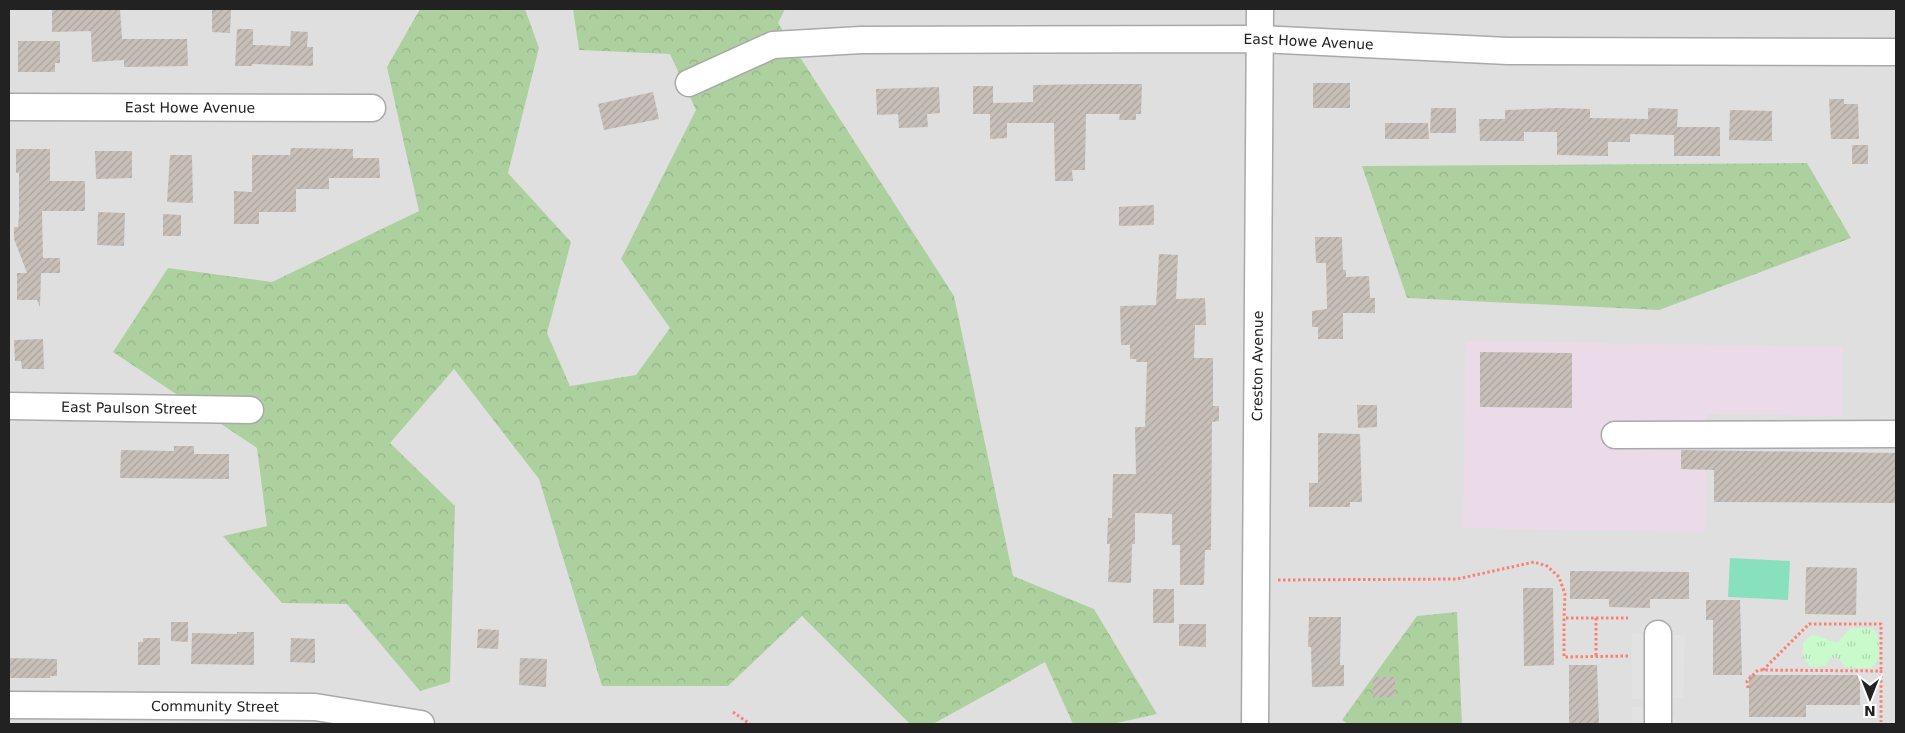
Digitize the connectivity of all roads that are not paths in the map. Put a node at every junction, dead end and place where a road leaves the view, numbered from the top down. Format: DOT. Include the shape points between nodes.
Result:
graph roads {
  1 [pos="1260,9"];
  2 [pos="1260,39"];
  3 [pos="1896,52"];
  4 [pos="689,83"];
  5 [pos="9,107"];
  6 [pos="372,108"];
  7 [pos="9,406"];
  8 [pos="250,410"];
  9 [pos="1896,434"];
  10 [pos="1615,435"];
  11 [pos="1658,634"];
  12 [pos="9,704"];
  13 [pos="415,724"];
  14 [pos="1255,724"];
  15 [pos="1658,724"];
  1 -- 2 [label="street, Creston Avenue"];
  2 -- 3 [label="street, East Howe Avenue" via="1508,51"];
  2 -- 4 [label="street, East Howe Avenue" via="861,40 773,45"];
  2 -- 14 [label="street, Creston Avenue"];
  5 -- 6 [label="street, East Howe Avenue"];
  7 -- 8 [label="street, East Paulson Street"];
  9 -- 10 [label="street"];
  11 -- 15 [label="street"];
  12 -- 13 [label="street, Community Street" via="315,707"];
}
